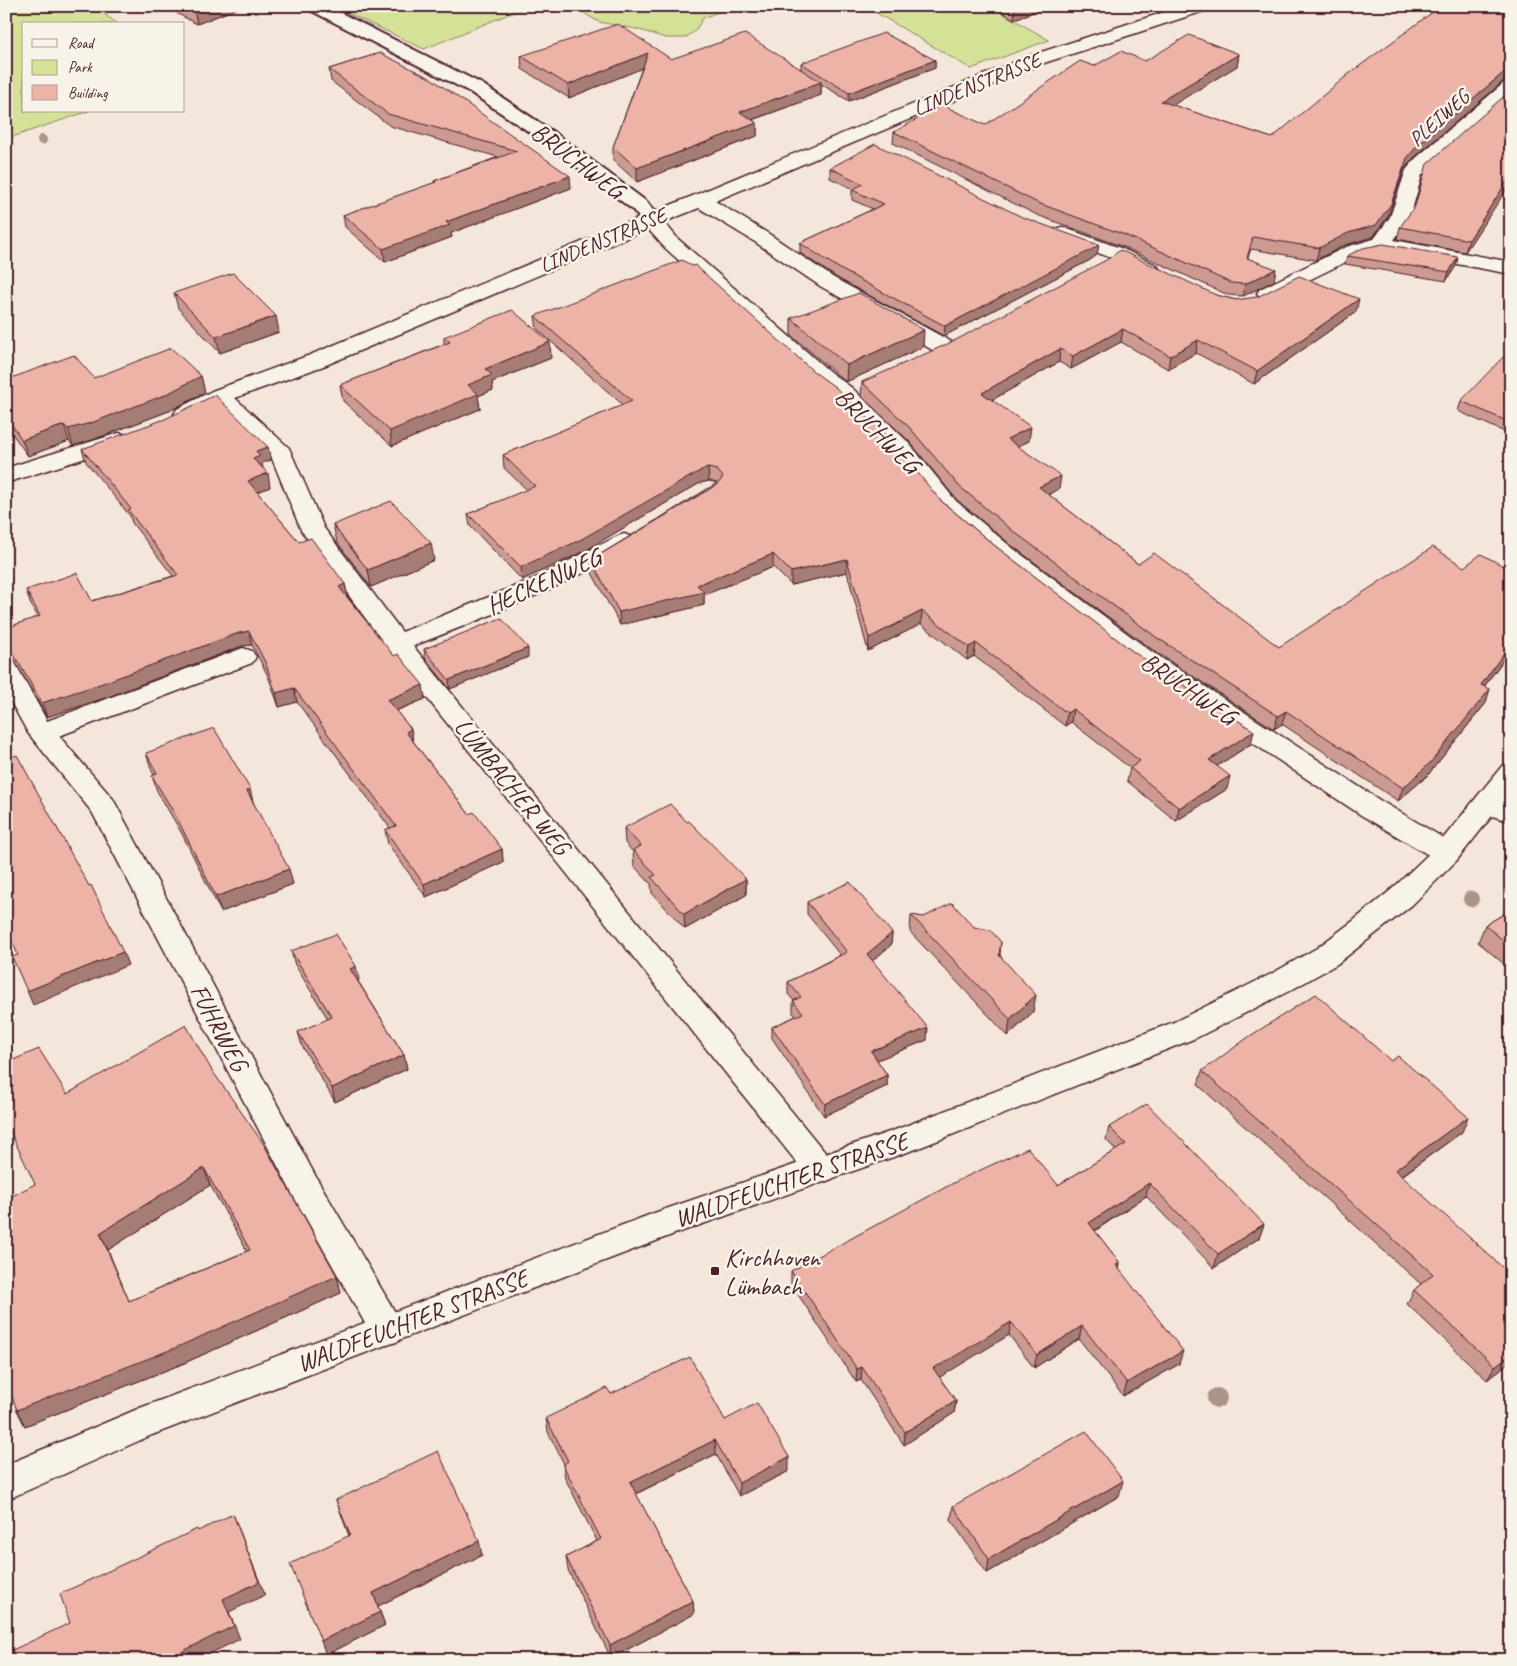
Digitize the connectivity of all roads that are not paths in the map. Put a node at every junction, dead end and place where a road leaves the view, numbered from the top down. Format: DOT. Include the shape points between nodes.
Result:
graph roads {
  1 [pos="314,6"];
  2 [pos="1201,6"];
  3 [pos="1511,86"];
  4 [pos="856,134"];
  5 [pos="882,148"];
  6 [pos="700,200"];
  7 [pos="652,220"];
  8 [pos="1047,228"];
  9 [pos="1381,244"];
  10 [pos="1116,253"];
  11 [pos="1098,266"];
  12 [pos="1511,268"];
  13 [pos="1167,278"];
  14 [pos="1252,300"];
  15 [pos="924,356"];
  16 [pos="220,396"];
  17 [pos="168,422"];
  18 [pos="141,432"];
  19 [pos="6,476"];
  20 [pos="644,530"];
  21 [pos="397,643"];
  22 [pos="243,657"];
  23 [pos="6,669"];
  24 [pos="41,733"];
  25 [pos="1511,773"];
  26 [pos="1499,808"];
  27 [pos="1447,853"];
  28 [pos="821,1170"];
  29 [pos="388,1330"];
  30 [pos="7,1479"];
  1 -- 7 [label="lane, BRUCHWEG" via="476,88 553,140 640,206"];
  2 -- 4 [label="street, LINDENSTRASSE" via="1035,60"];
  3 -- 9 [label="street, PLEIWEG" via="1413,174 1400,217"];
  4 -- 5 [label="street"];
  4 -- 6 [label="street, LINDENSTRASSE"];
  6 -- 7 [label="street, LINDENSTRASSE"];
  6 -- 15 [label="street" via="827,282 952,342"];
  7 -- 16 [label="street, LINDENSTRASSE" via="318,360"];
  7 -- 27 [label="street, BRUCHWEG" via="671,243 822,377 853,389 948,506 1002,551 1143,658 1371,808"];
  8 -- 10 [label="street"];
  9 -- 12 [label="street"];
  9 -- 14 [label="street" via="1353,251"];
  10 -- 11 [label="street"];
  10 -- 13 [label="street"];
  16 -- 17 [label="street, LINDENSTRASSE"];
  16 -- 21 [label="street, LÜMBACHER WEG" via="281,453 314,530"];
  18 -- 19 [label="street"];
  20 -- 21 [label="street, HECKENWEG" via="587,564"];
  21 -- 28 [label="street, LÜMBACHER WEG"];
  22 -- 24 [label="street"];
  23 -- 24 [label="street, FUHRWEG"];
  24 -- 29 [label="street, FUHRWEG" via="103,806 305,1187"];
  25 -- 26 [label="street, WALDFEUCHTER STRASSE"];
  26 -- 27 [label="street, WALDFEUCHTER STRASSE"];
  27 -- 28 [label="street, WALDFEUCHTER STRASSE" via="1363,929 1327,956 1265,990 1185,1030"];
  28 -- 29 [label="street, WALDFEUCHTER STRASSE" via="668,1222"];
  29 -- 30 [label="street, WALDFEUCHTER STRASSE" via="140,1424"];
}
